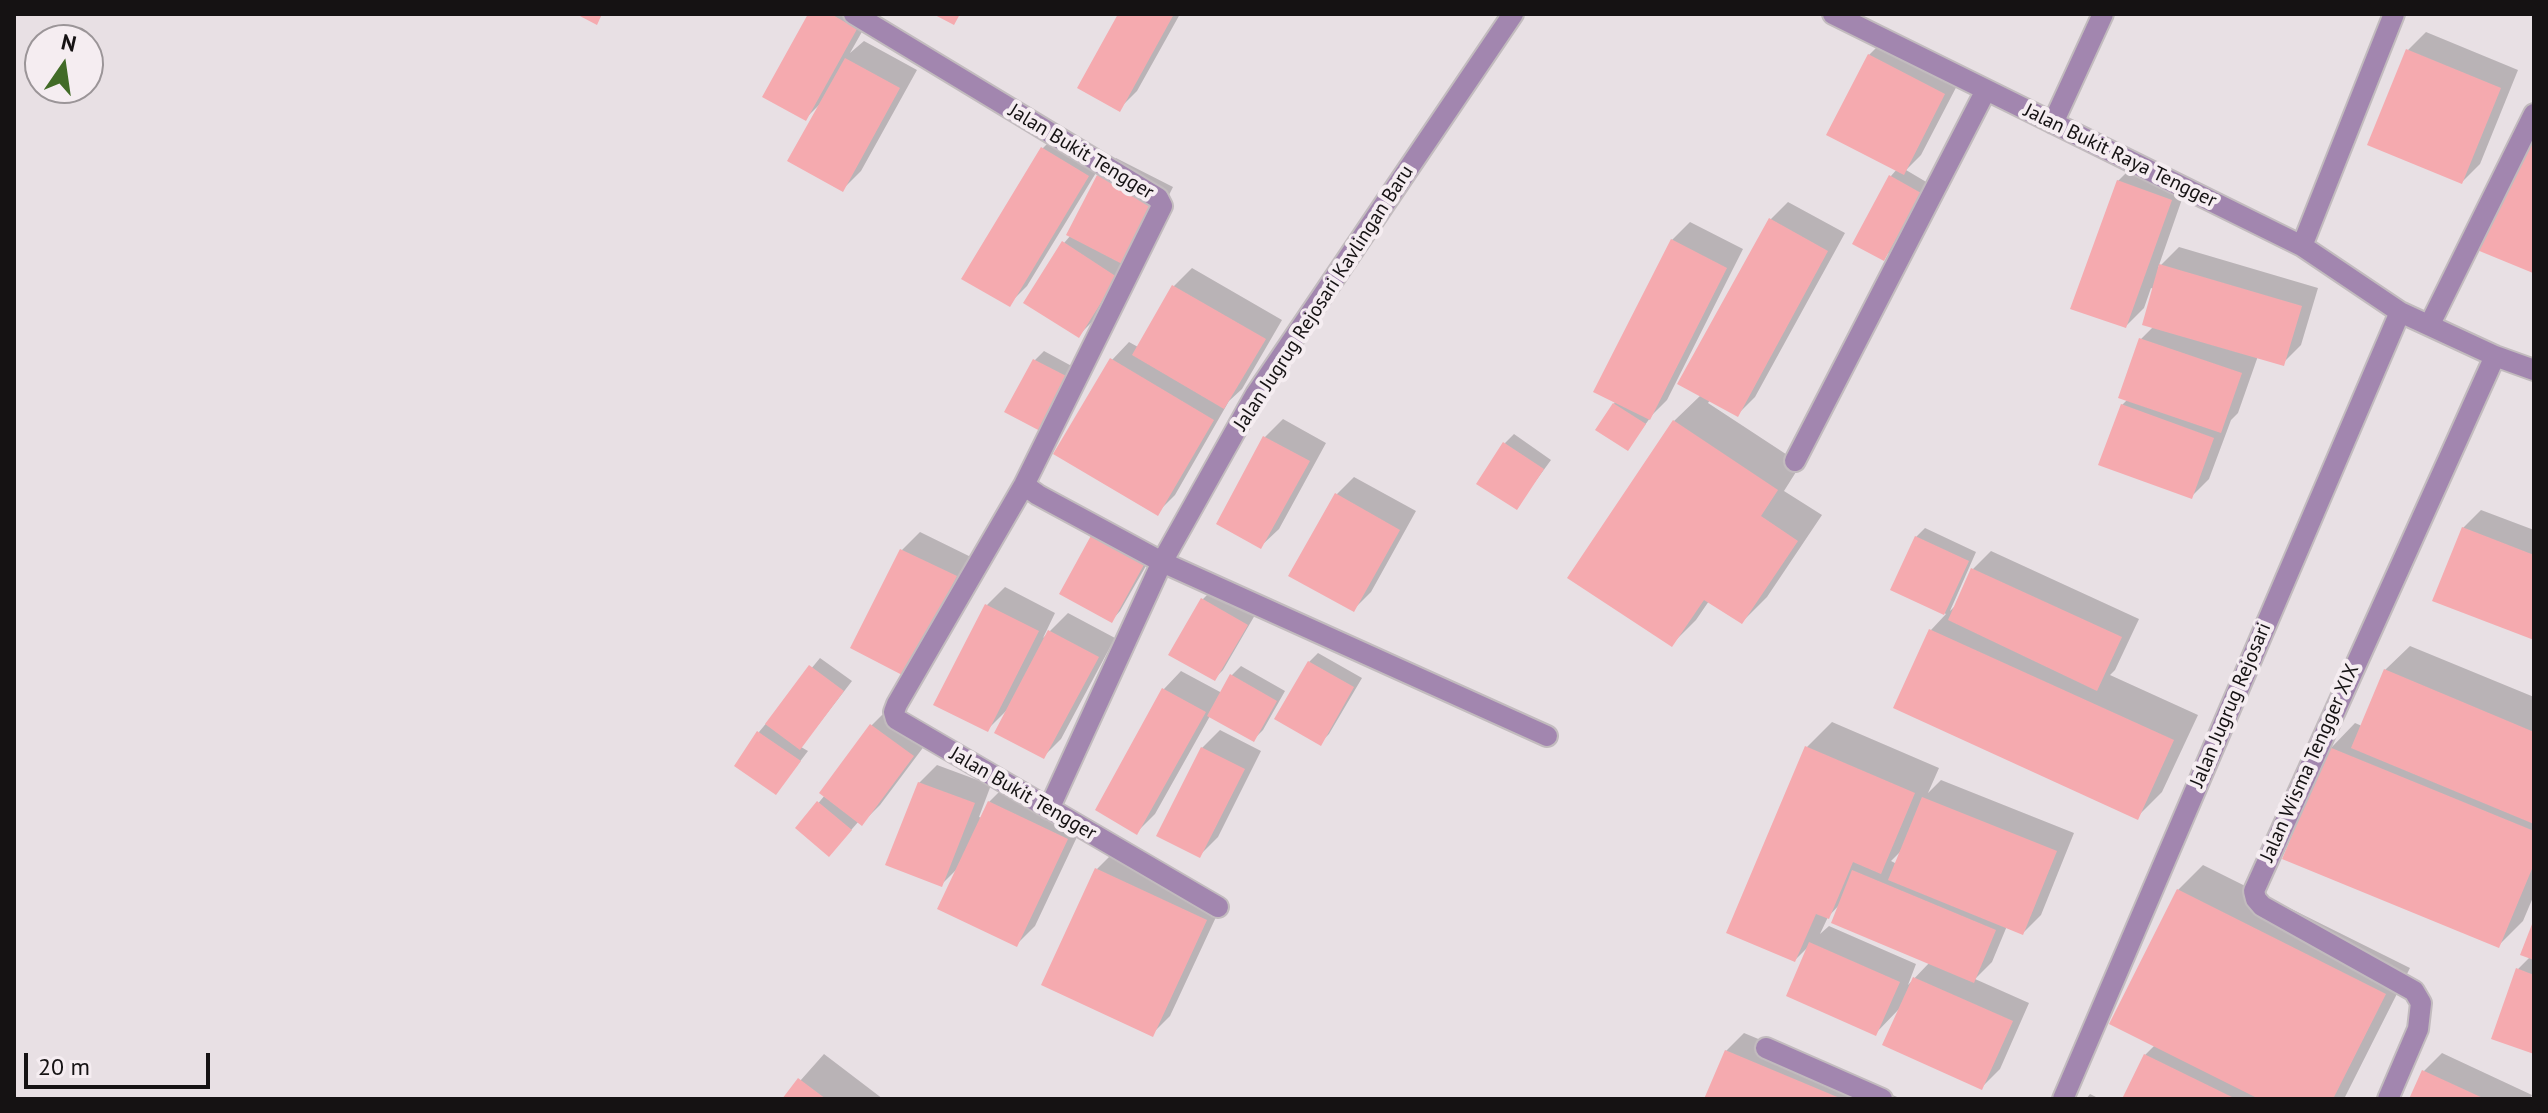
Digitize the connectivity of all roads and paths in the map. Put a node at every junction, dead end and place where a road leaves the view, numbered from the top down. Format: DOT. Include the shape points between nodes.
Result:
graph roads {
  1 [pos="854,14"];
  2 [pos="1513,14"];
  3 [pos="1833,14"];
  4 [pos="2103,14"];
  5 [pos="2394,14"];
  6 [pos="1986,90"];
  7 [pos="2534,114"];
  8 [pos="2053,123"];
  9 [pos="2302,246"];
  10 [pos="2400,312"];
  11 [pos="2430,324"];
  12 [pos="2495,356"];
  13 [pos="2534,370"];
  14 [pos="1795,461"];
  15 [pos="1024,485"];
  16 [pos="1162,562"];
  17 [pos="1547,736"];
  18 [pos="1049,809"];
  19 [pos="1218,907"];
  20 [pos="1766,1048"];
  21 [pos="1882,1099"];
  22 [pos="2063,1099"];
  23 [pos="2388,1099"];
  1 -- 15 [label="street, Jalan Bukit Tengger" via="1162,202"];
  2 -- 16 [label="street, Jalan Jugrug Rejosari Kavlingan Baru" via="1256,394"];
  3 -- 6 [label="street, Jalan Bukit Raya Tengger"];
  4 -- 8 [label="street"];
  5 -- 9 [label="street"];
  6 -- 8 [label="street, Jalan Bukit Raya Tengger"];
  6 -- 14 [label="street"];
  7 -- 11 [label="street"];
  8 -- 9 [label="street, Jalan Bukit Raya Tengger"];
  9 -- 10 [label="street, Jalan Bukit Raya Tengger"];
  10 -- 11 [label="street, Jalan Bukit Raya Tengger"];
  10 -- 22 [label="street, Jalan Jugrug Rejosari"];
  11 -- 12 [label="street, Jalan Bukit Raya Tengger"];
  12 -- 13 [label="street, Jalan Bukit Raya Tengger"];
  12 -- 23 [label="street, Jalan Wisma Tengger XIX" via="2254,891 2262,906 2414,991 2421,1003 2418,1029"];
  15 -- 16 [label="street"];
  15 -- 18 [label="street, Jalan Bukit Tengger" via="894,712 896,719"];
  16 -- 17 [label="street"];
  16 -- 18 [label="street, Jalan Jugrug Rejosari Kavlingan Baru"];
  18 -- 19 [label="street, Jalan Bukit Tengger"];
  20 -- 21 [label="street"];
}
